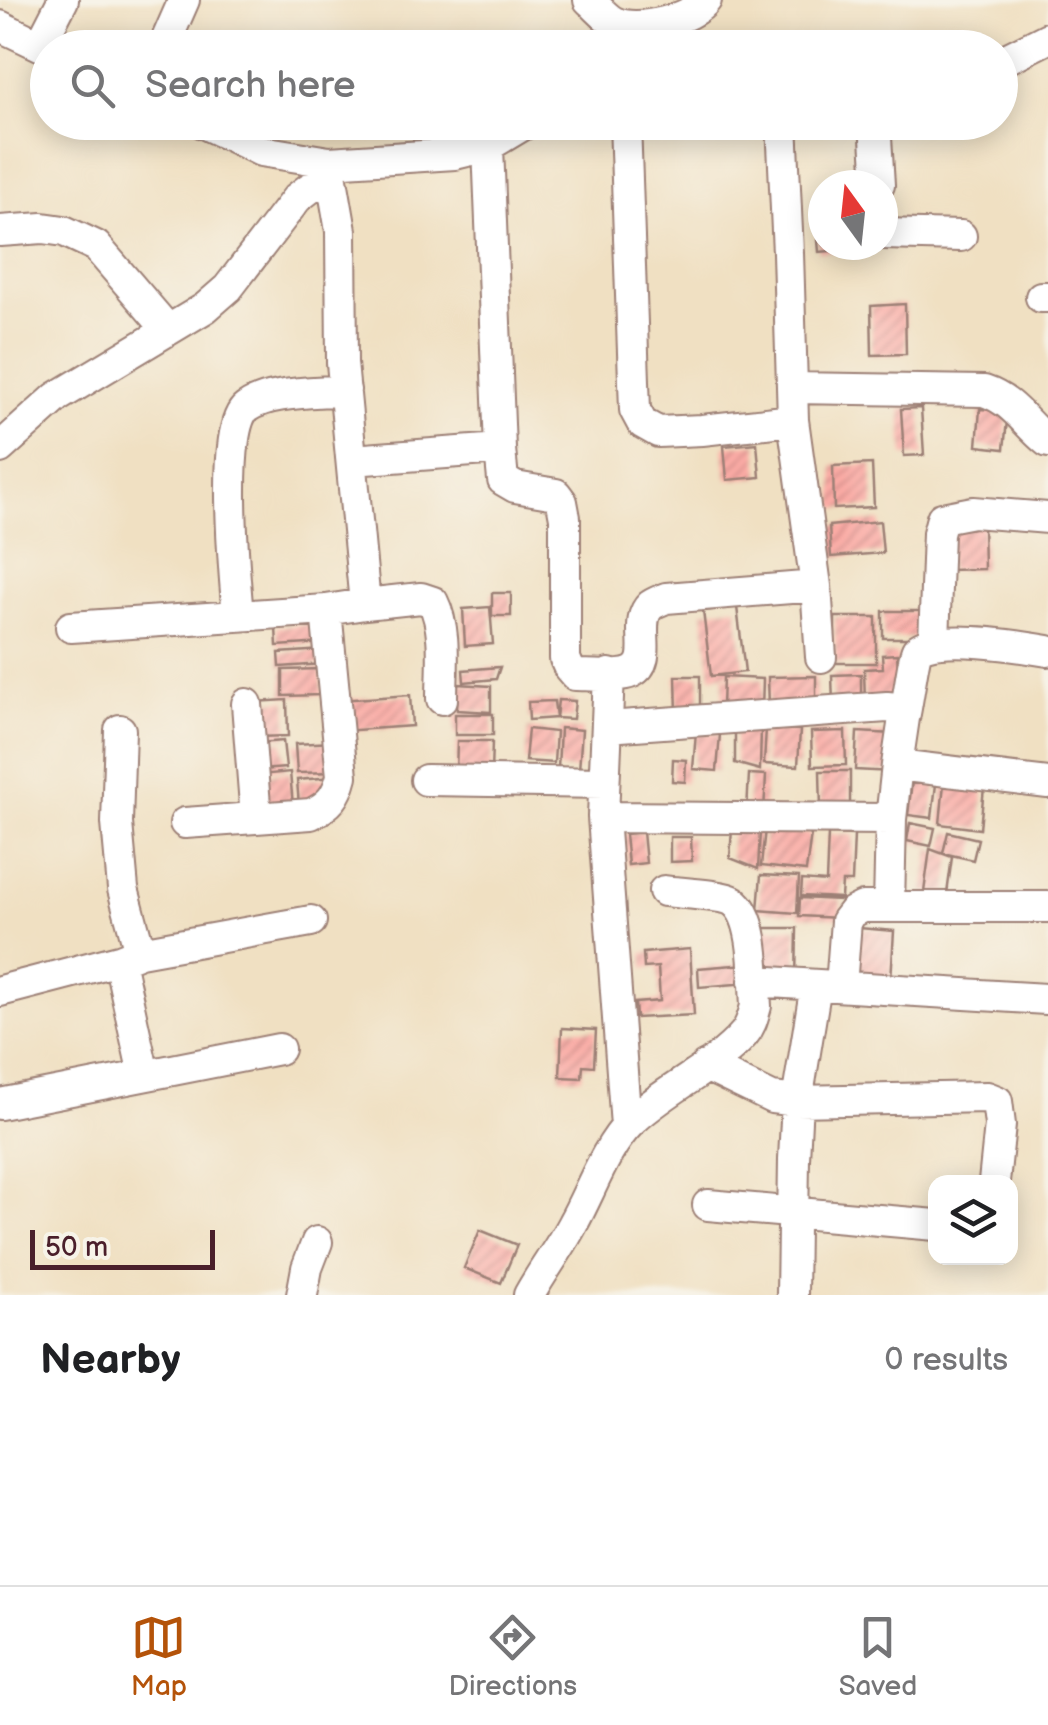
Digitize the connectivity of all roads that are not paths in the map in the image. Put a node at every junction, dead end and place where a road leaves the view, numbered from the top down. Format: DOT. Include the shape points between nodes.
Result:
graph roads {
  1 [pos="63,0"];
  2 [pos="184,0"];
  3 [pos="590,0"];
  4 [pos="706,0"];
  5 [pos="0,26"];
  6 [pos="51,30"];
  7 [pos="171,30"];
  8 [pos="1048,38"];
  9 [pos="30,40"];
  10 [pos="1018,53"];
  11 [pos="238,140"];
  12 [pos="498,140"];
  13 [pos="626,140"];
  14 [pos="783,140"];
  15 [pos="876,140"];
  16 [pos="488,146"];
  17 [pos="330,170"];
  18 [pos="878,170"];
  19 [pos="0,231"];
  20 [pos="898,234"];
  21 [pos="962,236"];
  22 [pos="168,330"];
  23 [pos="792,388"];
  24 [pos="345,390"];
  25 [pos="793,420"];
  26 [pos="1048,442"];
  27 [pos="0,448"];
  28 [pos="500,449"];
  29 [pos="352,460"];
  30 [pos="1048,518"];
  31 [pos="816,586"];
  32 [pos="365,604"];
  33 [pos="326,610"];
  34 [pos="238,616"];
  35 [pos="71,627"];
  36 [pos="934,642"];
  37 [pos="1048,651"];
  38 [pos="822,657"];
  39 [pos="609,674"];
  40 [pos="442,699"];
  41 [pos="247,704"];
  42 [pos="904,718"];
  43 [pos="607,727"];
  44 [pos="120,730"];
  45 [pos="898,766"];
  46 [pos="426,780"];
  47 [pos="604,782"];
  48 [pos="1048,784"];
  49 [pos="603,816"];
  50 [pos="256,818"];
  51 [pos="891,819"];
  52 [pos="185,824"];
  53 [pos="664,891"];
  54 [pos="889,906"];
  55 [pos="1048,907"];
  56 [pos="311,920"];
  57 [pos="130,956"];
  58 [pos="754,981"];
  59 [pos="828,986"];
  60 [pos="0,991"];
  61 [pos="1046,999"];
  62 [pos="279,1049"];
  63 [pos="706,1066"];
  64 [pos="144,1074"];
  65 [pos="797,1101"];
  66 [pos="0,1104"];
  67 [pos="626,1126"];
  68 [pos="995,1175"];
  69 [pos="708,1205"];
  70 [pos="793,1213"];
  71 [pos="928,1224"];
  72 [pos="317,1242"];
  73 [pos="302,1295"];
  74 [pos="529,1295"];
  75 [pos="792,1295"];
  1 -- 6 [label="street"];
  2 -- 7 [label="street"];
  3 -- 4 [label="street" via="614,22 637,27 700,9"];
  5 -- 9 [label="street"];
  8 -- 10 [label="street"];
  11 -- 17 [label="street"];
  12 -- 16 [label="street"];
  13 -- 25 [label="street" via="635,410 642,424 658,432"];
  14 -- 23 [label="street"];
  15 -- 18 [label="street"];
  16 -- 17 [label="street"];
  16 -- 28 [label="street"];
  17 -- 22 [label="street" via="297,198 228,288"];
  17 -- 24 [label="street" via="341,232"];
  19 -- 22 [label="street" via="64,231 96,246"];
  20 -- 21 [label="street"];
  22 -- 27 [label="street" via="57,396"];
  23 -- 25 [label="street"];
  23 -- 26 [label="street" via="984,391 1003,398"];
  24 -- 29 [label="street"];
  24 -- 34 [label="street" via="265,398 239,414 230,506"];
  25 -- 31 [label="street"];
  28 -- 29 [label="street"];
  28 -- 39 [label="street" via="503,480 556,494 562,502 568,668"];
  29 -- 32 [label="street"];
  30 -- 36 [label="street" via="973,512 942,518"];
  31 -- 38 [label="street"];
  31 -- 39 [label="street" via="666,598 643,618 638,668"];
  32 -- 33 [label="street"];
  32 -- 40 [label="street" via="433,602 441,631"];
  33 -- 34 [label="street"];
  33 -- 50 [label="street" via="338,790 329,806 311,814"];
  34 -- 35 [label="street"];
  36 -- 37 [label="street"];
  36 -- 42 [label="street" via="916,650"];
  39 -- 43 [label="street"];
  41 -- 50 [label="street"];
  42 -- 43 [label="street" via="887,706"];
  42 -- 45 [label="street"];
  43 -- 47 [label="street"];
  44 -- 57 [label="street" via="117,823"];
  45 -- 48 [label="street"];
  45 -- 51 [label="street"];
  46 -- 47 [label="street"];
  47 -- 49 [label="street"];
  49 -- 51 [label="street"];
  49 -- 67 [label="street"];
  50 -- 52 [label="street"];
  51 -- 54 [label="street"];
  53 -- 58 [label="street" via="732,900 743,911"];
  54 -- 55 [label="street"];
  54 -- 59 [label="street" via="852,912"];
  56 -- 57 [label="street"];
  57 -- 60 [label="street"];
  57 -- 64 [label="street"];
  58 -- 59 [label="street"];
  58 -- 63 [label="street" via="756,1006 746,1032"];
  59 -- 61 [label="street"];
  59 -- 65 [label="street"];
  62 -- 64 [label="street"];
  63 -- 65 [label="street" via="772,1098"];
  63 -- 67 [label="street"];
  64 -- 66 [label="street"];
  65 -- 68 [label="street" via="998,1101"];
  65 -- 70 [label="street"];
  67 -- 74 [label="street"];
  69 -- 70 [label="street"];
  70 -- 71 [label="street"];
  70 -- 75 [label="street"];
  72 -- 73 [label="street"];
}
